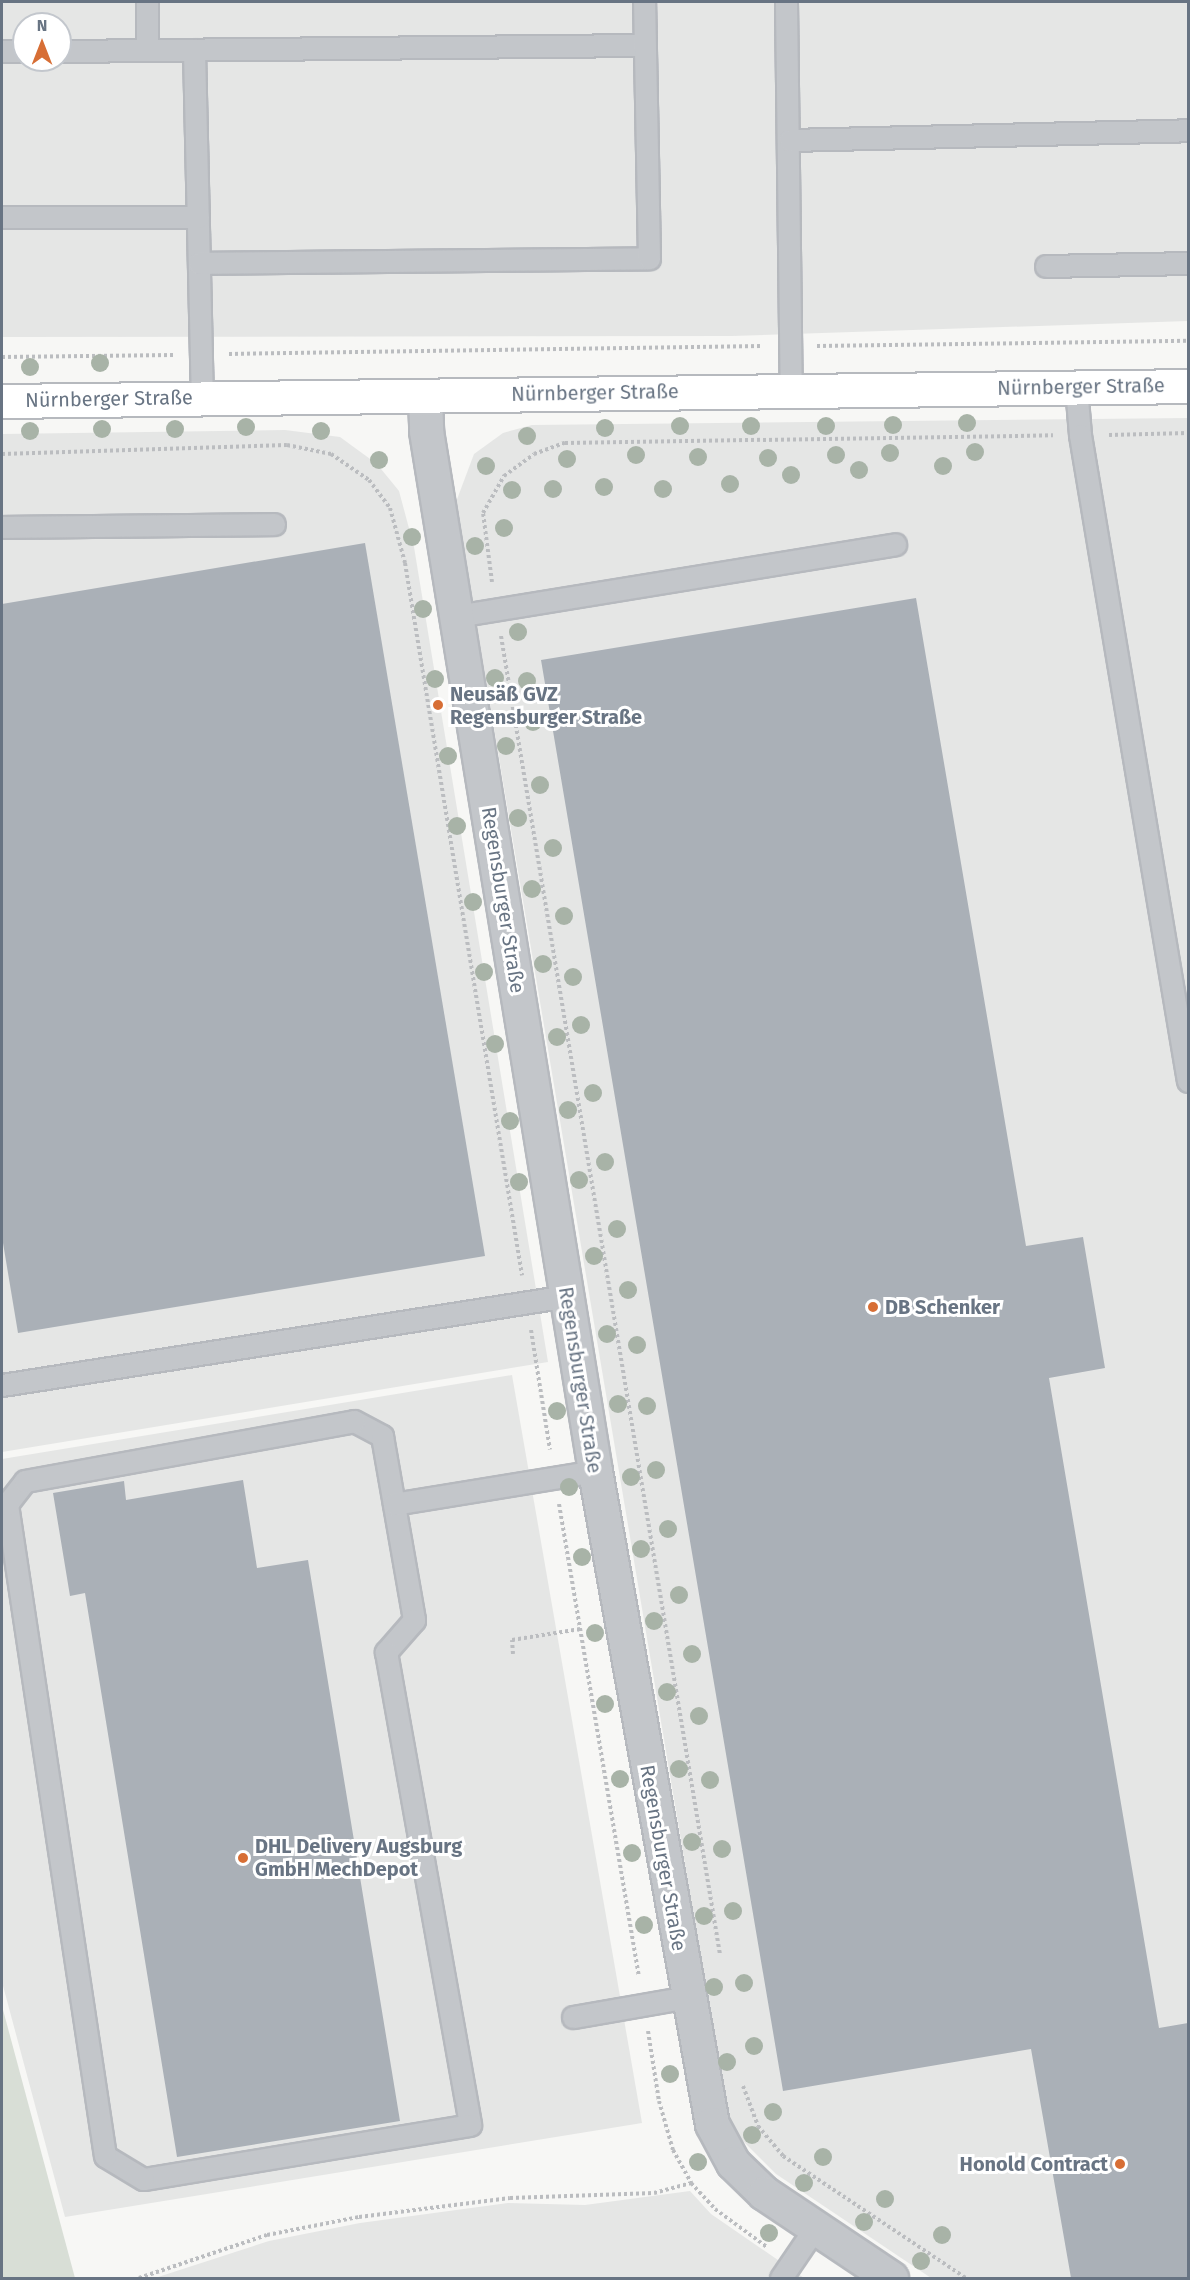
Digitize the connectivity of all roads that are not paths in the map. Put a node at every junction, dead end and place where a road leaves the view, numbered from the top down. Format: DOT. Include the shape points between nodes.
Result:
graph roads {
  1 [pos="147,2"];
  2 [pos="644,2"];
  3 [pos="786,2"];
  4 [pos="644,45"];
  5 [pos="147,50"];
  6 [pos="194,50"];
  7 [pos="72,51"];
  8 [pos="1188,130"];
  9 [pos="790,140"];
  10 [pos="2,217"];
  11 [pos="198,217"];
  12 [pos="199,263"];
  13 [pos="1188,263"];
  14 [pos="1046,266"];
  15 [pos="1188,386"];
  16 [pos="1076,387"];
  17 [pos="791,391"];
  18 [pos="425,396"];
  19 [pos="202,398"];
  20 [pos="2,401"];
  21 [pos="274,524"];
  22 [pos="2,527"];
  23 [pos="895,544"];
  24 [pos="457,616"];
  25 [pos="1188,1081"];
  26 [pos="567,1296"];
  27 [pos="2,1385"];
  28 [pos="595,1471"];
  29 [pos="394,1504"];
  30 [pos="688,1997"];
  31 [pos="573,2017"];
  32 [pos="815,2228"];
  33 [pos="786,2271"];
  34 [pos="891,2278"];
  1 -- 5 [label="lane"];
  2 -- 4 [label="lane"];
  3 -- 9 [label="lane"];
  4 -- 6 [label="lane"];
  4 -- 12 [label="lane" via="649,258"];
  5 -- 6 [label="lane"];
  5 -- 7 [label="lane"];
  6 -- 11 [label="lane"];
  8 -- 9 [label="lane"];
  9 -- 17 [label="lane"];
  10 -- 11 [label="lane"];
  11 -- 12 [label="lane"];
  12 -- 19 [label="lane"];
  13 -- 14 [label="lane"];
  15 -- 16 [label="street, Nürnberger Straße"];
  16 -- 17 [label="street, Nürnberger Straße"];
  16 -- 25 [label="lane" via="1080,435"];
  17 -- 18 [label="street, Nürnberger Straße"];
  18 -- 19 [label="street, Nürnberger Straße"];
  18 -- 24 [label="street, Regensburger Straße" via="426,431"];
  19 -- 20 [label="street, Nürnberger Straße"];
  21 -- 22 [label="lane"];
  23 -- 24 [label="lane"];
  24 -- 26 [label="street, Regensburger Straße"];
  26 -- 27 [label="lane"];
  26 -- 28 [label="street, Regensburger Straße"];
  28 -- 29 [label="lane"];
  28 -- 30 [label="street, Regensburger Straße"];
  29 -- 29 [label="lane" via="382,1436 354,1421 25,1481 7,1504 105,2156 143,2179 470,2125 386,1652 414,1620"];
  30 -- 31 [label="lane"];
  30 -- 32 [label="street, Regensburger Straße" via="712,2124 733,2163"];
  32 -- 33 [label="lane"];
  32 -- 34 [label="street, Regensburger Straße"];
}
